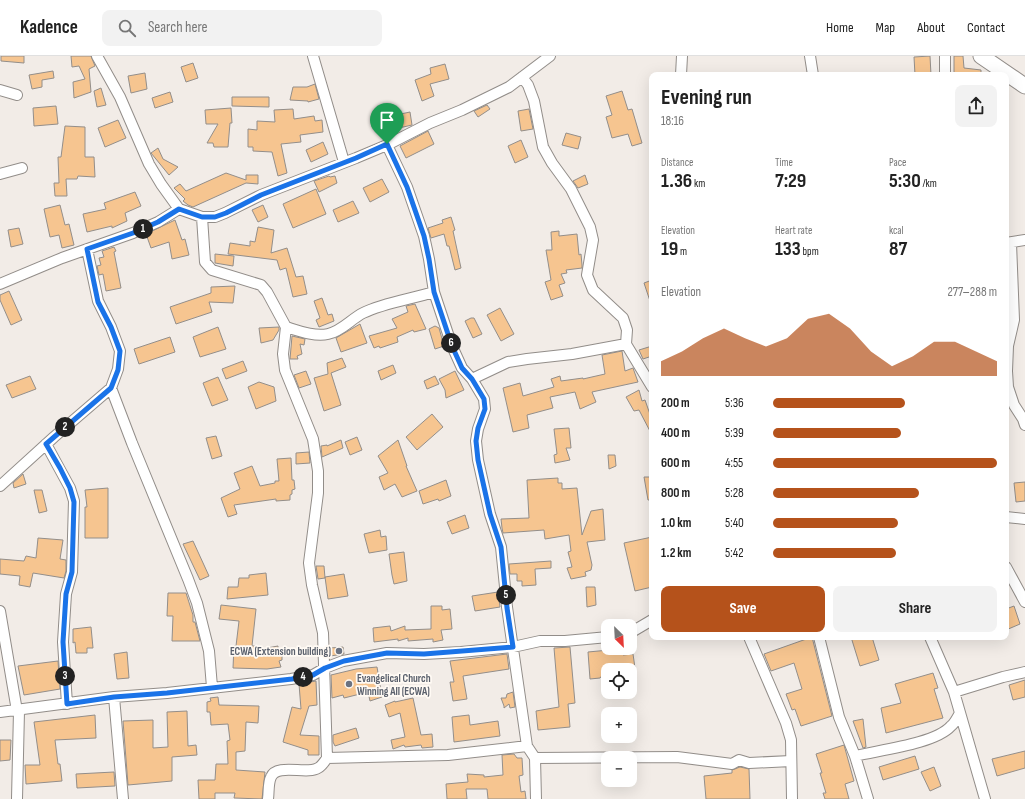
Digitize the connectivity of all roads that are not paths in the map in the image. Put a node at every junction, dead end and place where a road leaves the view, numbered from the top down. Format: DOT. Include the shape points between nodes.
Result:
graph roads {
  1 [pos="97,56"];
  2 [pos="313,56"];
  3 [pos="550,56"];
  4 [pos="682,56"];
  5 [pos="810,56"];
  6 [pos="945,56"];
  7 [pos="981,56"];
  8 [pos="681,72"];
  9 [pos="813,72"];
  10 [pos="945,72"];
  11 [pos="1004,72"];
  12 [pos="1009,75"];
  13 [pos="522,77"];
  14 [pos="1025,86"];
  15 [pos="0,90"];
  16 [pos="17,95"];
  17 [pos="387,144"];
  18 [pos="344,162"];
  19 [pos="22,168"];
  20 [pos="0,174"];
  21 [pos="179,209"];
  22 [pos="202,217"];
  23 [pos="1025,240"];
  24 [pos="1009,243"];
  25 [pos="87,249"];
  26 [pos="1009,256"];
  27 [pos="0,284"];
  28 [pos="434,292"];
  29 [pos="286,326"];
  30 [pos="1009,342"];
  31 [pos="626,344"];
  32 [pos="472,379"];
  33 [pos="649,382"];
  34 [pos="111,388"];
  35 [pos="1009,390"];
  36 [pos="1025,425"];
  37 [pos="46,444"];
  38 [pos="0,486"];
  39 [pos="1009,517"];
  40 [pos="1025,519"];
  41 [pos="1009,572"];
  42 [pos="1025,602"];
  43 [pos="0,611"];
  44 [pos="649,622"];
  45 [pos="637,629"];
  46 [pos="601,638"];
  47 [pos="750,640"];
  48 [pos="820,640"];
  49 [pos="931,640"];
  50 [pos="513,647"];
  51 [pos="325,668"];
  52 [pos="1025,672"];
  53 [pos="212,687"];
  54 [pos="954,692"];
  55 [pos="114,697"];
  56 [pos="67,704"];
  57 [pos="18,711"];
  58 [pos="0,712"];
  59 [pos="960,713"];
  60 [pos="527,746"];
  61 [pos="855,756"];
  62 [pos="327,758"];
  63 [pos="535,758"];
  64 [pos="791,761"];
  65 [pos="17,799"];
  66 [pos="123,799"];
  67 [pos="268,799"];
  68 [pos="536,799"];
  69 [pos="792,799"];
  70 [pos="868,799"];
  71 [pos="985,799"];
  1 -- 21 [label="street" via="120,97 149,164"];
  2 -- 18 [label="street"];
  3 -- 13 [label="street"];
  4 -- 8 [label="street"];
  5 -- 9 [label="street"];
  6 -- 10 [label="street"];
  7 -- 11 [label="main road"];
  12 -- 14 [label="main road"];
  13 -- 17 [label="street" via="488,98"];
  13 -- 31 [label="street" via="534,101 543,147 570,189 590,227 593,240 587,275 593,290 623,318"];
  15 -- 16 [label="street"];
  17 -- 18 [label="street"];
  17 -- 28 [label="street" via="407,187 424,236"];
  18 -- 22 [label="street" via="261,195 226,213 215,217"];
  19 -- 20 [label="street"];
  21 -- 22 [label="street"];
  21 -- 25 [label="street" via="133,233"];
  22 -- 29 [label="street" via="206,262 212,270 261,285"];
  23 -- 24 [label="street"];
  25 -- 27 [label="street"];
  25 -- 34 [label="street" via="98,302 120,351 118,370"];
  26 -- 30 [label="street" via="1014,320"];
  28 -- 29 [label="street" via="361,314 328,334 303,332"];
  28 -- 32 [label="street" via="462,368"];
  29 -- 51 [label="street" via="283,354 285,370 313,439 318,471 318,493 309,563 323,633"];
  31 -- 32 [label="street" via="508,362"];
  31 -- 33 [label="street"];
  32 -- 50 [label="street" via="484,399 485,409 476,441 478,460 490,514 501,547"];
  34 -- 37 [label="street"];
  34 -- 53 [label="street" via="197,603 209,651"];
  35 -- 36 [label="street"];
  37 -- 38 [label="street"];
  37 -- 56 [label="street" via="70,488 74,502 72,572 66,594 63,642"];
  39 -- 40 [label="street"];
  41 -- 42 [label="street"];
  43 -- 57 [label="street"];
  44 -- 45 [label="street"];
  46 -- 50 [label="street" via="565,642 540,641"];
  47 -- 64 [label="street" via="786,722 791,740"];
  48 -- 61 [label="street" via="839,717"];
  49 -- 54 [label="street"];
  50 -- 51 [label="street" via="424,654 387,653 344,661"];
  50 -- 60 [label="street"];
  51 -- 53 [label="street" via="313,675 292,679"];
  51 -- 62 [label="street"];
  52 -- 54 [label="street"];
  53 -- 55 [label="street"];
  54 -- 59 [label="street"];
  55 -- 56 [label="street"];
  55 -- 66 [label="street"];
  56 -- 57 [label="street"];
  57 -- 58 [label="street"];
  57 -- 65 [label="street"];
  59 -- 61 [label="street" via="951,727 937,736 921,742"];
  59 -- 71 [label="street"];
  60 -- 62 [label="street" via="448,755"];
  60 -- 63 [label="street"];
  61 -- 70 [label="street"];
  62 -- 67 [label="street" via="318,768 279,770 274,773 270,779"];
  63 -- 64 [label="street" via="677,758 732,764 739,760 749,764"];
  63 -- 68 [label="street"];
  64 -- 69 [label="street"];
}
